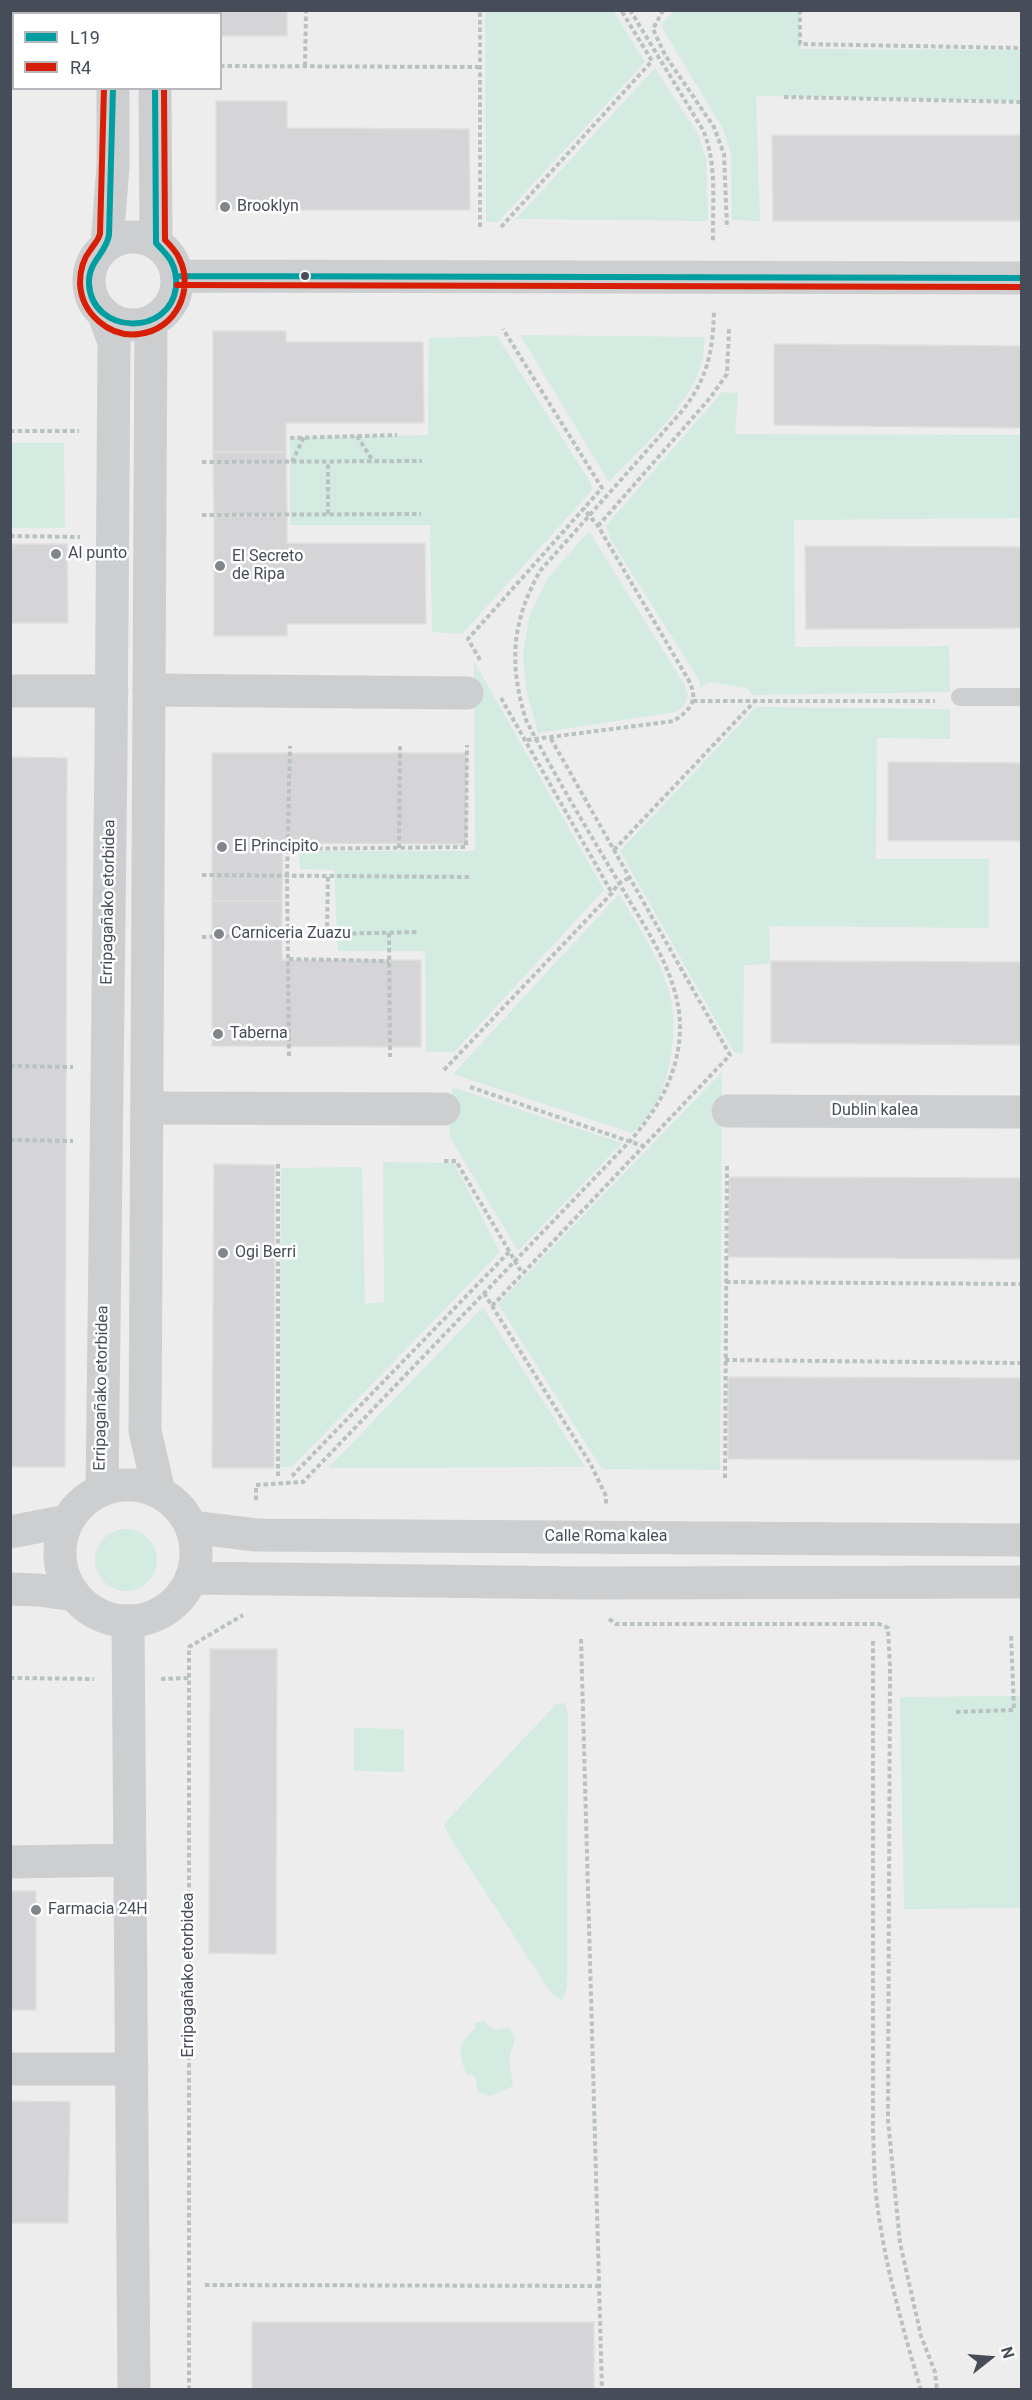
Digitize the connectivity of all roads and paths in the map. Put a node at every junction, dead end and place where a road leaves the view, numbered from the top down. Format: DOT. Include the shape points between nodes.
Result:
graph roads {
  1 [pos="306,10"];
  2 [pos="480,10"];
  3 [pos="621,10"];
  4 [pos="630,10"];
  5 [pos="663,10"];
  6 [pos="800,10"];
  7 [pos="1022,48"];
  8 [pos="665,55"];
  9 [pos="659,58"];
  10 [pos="652,61"];
  11 [pos="222,66"];
  12 [pos="305,66"];
  13 [pos="480,68"];
  14 [pos="113,90"];
  15 [pos="155,90"];
  16 [pos="784,97"];
  17 [pos="1022,102"];
  18 [pos="480,227"];
  19 [pos="501,227"];
  20 [pos="727,228"];
  21 [pos="156,243"];
  22 [pos="107,245"];
  23 [pos="177,276"];
  24 [pos="714,278"];
  25 [pos="1022,278"];
  26 [pos="104,315"];
  27 [pos="151,322"];
  28 [pos="503,329"];
  29 [pos="729,329"];
  30 [pos="10,431"];
  31 [pos="84,431"];
  32 [pos="397,435"];
  33 [pos="357,436"];
  34 [pos="304,437"];
  35 [pos="290,438"];
  36 [pos="202,462"];
  37 [pos="292,462"];
  38 [pos="328,462"];
  39 [pos="373,462"];
  40 [pos="422,462"];
  41 [pos="584,508"];
  42 [pos="328,514"];
  43 [pos="421,514"];
  44 [pos="202,515"];
  45 [pos="589,515"];
  46 [pos="598,526"];
  47 [pos="10,536"];
  48 [pos="86,537"];
  49 [pos="476,680"];
  50 [pos="149,690"];
  51 [pos="10,691"];
  52 [pos="112,691"];
  53 [pos="500,696"];
  54 [pos="960,697"];
  55 [pos="1022,697"];
  56 [pos="755,701"];
  57 [pos="693,702"];
  58 [pos="550,737"];
  59 [pos="536,739"];
  60 [pos="526,741"];
  61 [pos="400,745"];
  62 [pos="467,745"];
  63 [pos="290,746"];
  64 [pos="399,848"];
  65 [pos="288,849"];
  66 [pos="614,850"];
  67 [pos="202,875"];
  68 [pos="287,876"];
  69 [pos="328,876"];
  70 [pos="471,877"];
  71 [pos="629,878"];
  72 [pos="619,883"];
  73 [pos="612,894"];
  74 [pos="418,932"];
  75 [pos="389,933"];
  76 [pos="327,934"];
  77 [pos="289,935"];
  78 [pos="202,937"];
  79 [pos="289,959"];
  80 [pos="389,961"];
  81 [pos="289,1056"];
  82 [pos="390,1057"];
  83 [pos="10,1066"];
  84 [pos="77,1068"];
  85 [pos="444,1070"];
  86 [pos="466,1085"];
  87 [pos="147,1108"];
  88 [pos="444,1109"];
  89 [pos="728,1111"];
  90 [pos="1022,1112"];
  91 [pos="10,1140"];
  92 [pos="77,1141"];
  93 [pos="630,1141"];
  94 [pos="643,1146"];
  95 [pos="278,1161"];
  96 [pos="444,1161"];
  97 [pos="727,1166"];
  98 [pos="509,1252"];
  99 [pos="514,1261"];
  100 [pos="522,1274"];
  101 [pos="726,1282"];
  102 [pos="1022,1284"];
  103 [pos="483,1293"];
  104 [pos="492,1306"];
  105 [pos="725,1360"];
  106 [pos="1022,1363"];
  107 [pos="278,1476"];
  108 [pos="292,1476"];
  109 [pos="725,1478"];
  110 [pos="102,1491"];
  111 [pos="159,1492"];
  112 [pos="256,1506"];
  113 [pos="606,1508"];
  114 [pos="68,1521"];
  115 [pos="191,1527"];
  116 [pos="10,1532"];
  117 [pos="1022,1540"];
  118 [pos="191,1578"];
  119 [pos="1022,1582"];
  120 [pos="10,1589"];
  121 [pos="74,1595"];
  122 [pos="245,1614"];
  123 [pos="607,1616"];
  124 [pos="128,1622"];
  125 [pos="1011,1634"];
  126 [pos="581,1639"];
  127 [pos="873,1641"];
  128 [pos="956,1712"];
  129 [pos="129,1860"];
  130 [pos="10,1862"];
  131 [pos="10,2069"];
  132 [pos="132,2069"];
  133 [pos="205,2285"];
  134 [pos="599,2286"];
  135 [pos="134,2390"];
  136 [pos="189,2390"];
  137 [pos="602,2390"];
  138 [pos="921,2390"];
  139 [pos="937,2390"];
  1 -- 12 [label="path"];
  2 -- 13 [label="path"];
  3 -- 10 [label="path"];
  4 -- 9 [label="path"];
  5 -- 8 [label="path" via="653,29"];
  6 -- 7 [label="path" via="800,44"];
  8 -- 9 [label="path"];
  8 -- 20 [label="path" via="714,127 724,154"];
  9 -- 10 [label="path"];
  9 -- 24 [label="path" via="703,130 712,158"];
  10 -- 19 [label="path"];
  11 -- 12 [label="path"];
  12 -- 13 [label="path"];
  13 -- 18 [label="path"];
  14 -- 22 [label="street"];
  15 -- 21 [label="street"];
  16 -- 17 [label="path"];
  21 -- 22 [label="street" via="131,237"];
  21 -- 23 [label="street" via="174,263"];
  22 -- 26 [label="street" via="91,266 89,281 95,305"];
  23 -- 24 [label="street"];
  23 -- 27 [label="street" via="172,303"];
  24 -- 25 [label="street"];
  24 -- 45 [label="path" via="710,360 701,383 682,411"];
  26 -- 27 [label="street" via="127,325"];
  26 -- 52 [label="street, Erripagañako etorbidea" via="114,342"];
  27 -- 50 [label="street"];
  28 -- 41 [label="path" via="602,488"];
  29 -- 46 [label="path" via="727,374"];
  30 -- 31 [label="path"];
  32 -- 33 [label="path"];
  33 -- 34 [label="path"];
  33 -- 39 [label="path"];
  34 -- 35 [label="path"];
  34 -- 37 [label="path"];
  36 -- 37 [label="path"];
  37 -- 38 [label="path"];
  38 -- 39 [label="path"];
  38 -- 42 [label="path"];
  39 -- 40 [label="path"];
  41 -- 45 [label="path"];
  41 -- 49 [label="path" via="468,639"];
  42 -- 43 [label="path"];
  42 -- 44 [label="path"];
  45 -- 46 [label="path"];
  45 -- 59 [label="path" via="540,571 528,592 516,632 518,692"];
  46 -- 57 [label="path" via="688,679 695,692"];
  47 -- 48 [label="path"];
  49 -- 50 [label="street"];
  50 -- 87 [label="street"];
  51 -- 52 [label="street"];
  52 -- 110 [label="street, Erripagañako etorbidea"];
  53 -- 60 [label="path"];
  54 -- 55 [label="lane"];
  54 -- 56 [label="path" via="948,701"];
  56 -- 57 [label="path"];
  56 -- 66 [label="path"];
  57 -- 58 [label="path" via="674,721"];
  58 -- 59 [label="path"];
  58 -- 66 [label="path"];
  59 -- 60 [label="path"];
  59 -- 72 [label="path"];
  60 -- 73 [label="path"];
  61 -- 64 [label="path"];
  62 -- 64 [label="path" via="466,847"];
  63 -- 65 [label="path"];
  64 -- 65 [label="path"];
  65 -- 68 [label="path"];
  66 -- 71 [label="path"];
  67 -- 68 [label="path"];
  68 -- 69 [label="path"];
  68 -- 77 [label="path"];
  69 -- 70 [label="path"];
  69 -- 76 [label="path"];
  71 -- 72 [label="path"];
  71 -- 94 [label="path" via="730,1055"];
  72 -- 73 [label="path"];
  72 -- 93 [label="path" via="674,987 680,1022 678,1057 663,1096 651,1118"];
  73 -- 85 [label="path"];
  74 -- 75 [label="path"];
  75 -- 76 [label="path"];
  75 -- 80 [label="path"];
  76 -- 77 [label="path"];
  77 -- 78 [label="path"];
  77 -- 79 [label="path"];
  79 -- 80 [label="path"];
  79 -- 81 [label="path"];
  80 -- 82 [label="path"];
  83 -- 84 [label="path"];
  86 -- 93 [label="path"];
  87 -- 88 [label="street"];
  87 -- 111 [label="street" via="146,1431"];
  89 -- 90 [label="street, Dublin kalea"];
  91 -- 92 [label="path"];
  93 -- 94 [label="path"];
  93 -- 99 [label="path"];
  94 -- 100 [label="path"];
  95 -- 107 [label="path"];
  96 -- 98 [label="path" via="456,1161"];
  97 -- 101 [label="path"];
  98 -- 99 [label="path"];
  98 -- 108 [label="path"];
  99 -- 100 [label="path"];
  99 -- 103 [label="path"];
  100 -- 104 [label="path"];
  101 -- 102 [label="path"];
  101 -- 105 [label="path"];
  103 -- 104 [label="path"];
  103 -- 112 [label="path" via="303,1482 256,1485"];
  104 -- 113 [label="path" via="597,1478 606,1496"];
  105 -- 106 [label="path"];
  105 -- 109 [label="path"];
  110 -- 111 [label="street" via="140,1486"];
  110 -- 114 [label="street" via="82,1503"];
  111 -- 115 [label="street" via="172,1501"];
  114 -- 116 [label="street"];
  114 -- 121 [label="street" via="61,1559"];
  115 -- 117 [label="street, Calle Roma kalea" via="256,1535"];
  115 -- 118 [label="street" via="196,1562"];
  118 -- 119 [label="street"];
  118 -- 124 [label="street" via="167,1610"];
  120 -- 121 [label="street"];
  121 -- 124 [label="street" via="90,1610"];
  122 -- 136 [label="path, Erripagañako etorbidea" via="189,1647"];
  123 -- 139 [label="path" via="616,1624 879,1624 888,1628 888,2120 900,2243"];
  124 -- 129 [label="street"];
  125 -- 128 [label="path" via="1014,1710"];
  126 -- 134 [label="path"];
  127 -- 138 [label="path" via="876,2194 893,2287"];
  129 -- 130 [label="street"];
  129 -- 132 [label="street"];
  131 -- 132 [label="street"];
  132 -- 135 [label="street"];
  133 -- 134 [label="path"];
  134 -- 137 [label="path"];
}
